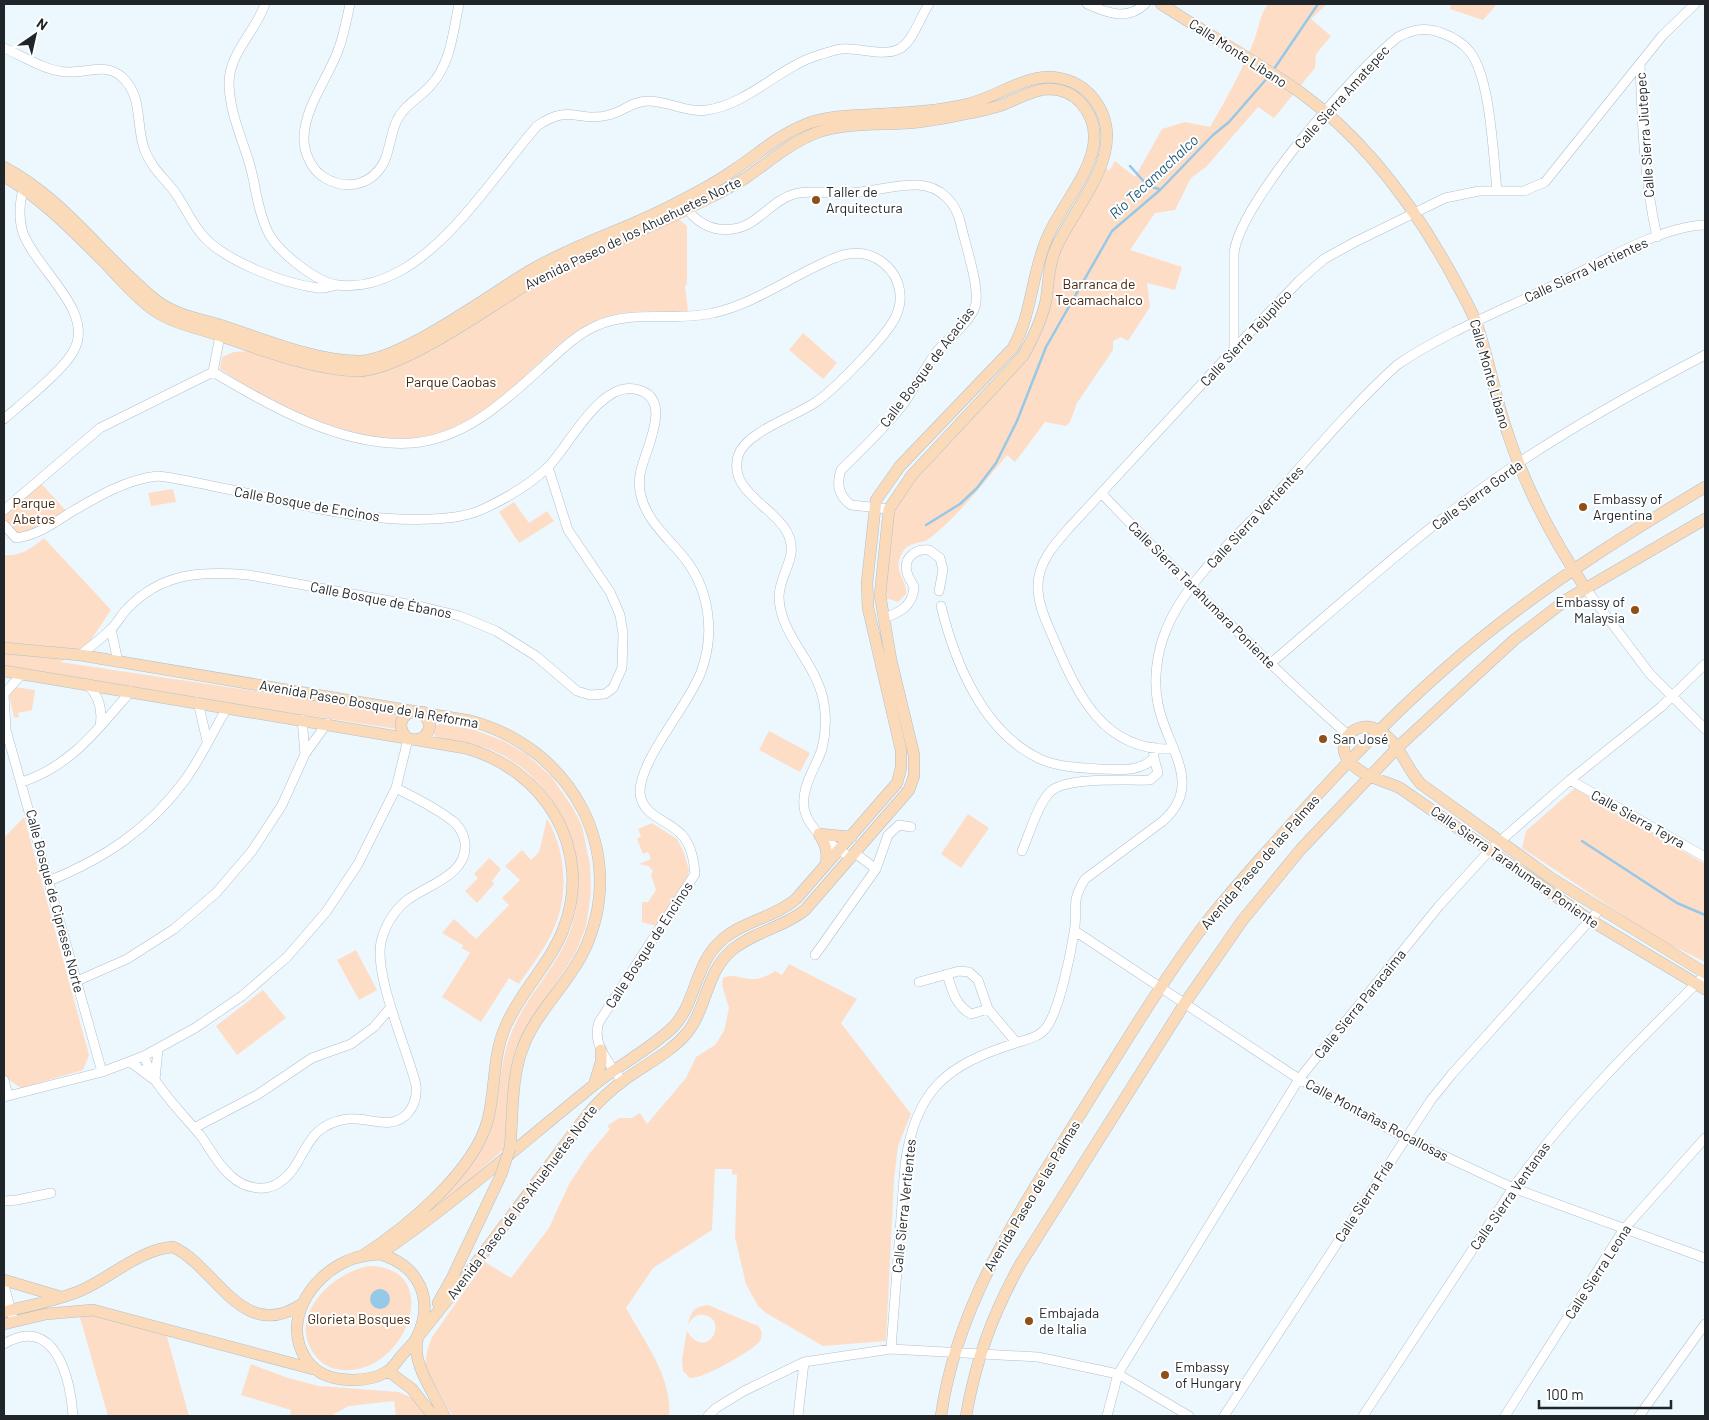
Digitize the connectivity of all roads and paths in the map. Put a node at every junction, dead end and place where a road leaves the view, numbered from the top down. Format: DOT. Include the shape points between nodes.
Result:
graph roads {
  1 [pos="265,4"];
  2 [pos="350,4"];
  3 [pos="459,4"];
  4 [pos="930,4"];
  5 [pos="1087,4"];
  6 [pos="1145,4"];
  7 [pos="1161,4"];
  8 [pos="1695,4"];
  9 [pos="4,48"];
  10 [pos="1640,63"];
  11 [pos="1031,80"];
  12 [pos="1035,92"];
  13 [pos="1324,113"];
  14 [pos="4,167"];
  15 [pos="4,176"];
  16 [pos="24,183"];
  17 [pos="1497,190"];
  18 [pos="684,205"];
  19 [pos="1414,213"];
  20 [pos="1705,225"];
  21 [pos="1657,237"];
  22 [pos="337,285"];
  23 [pos="1031,299"];
  24 [pos="1046,302"];
  25 [pos="1476,322"];
  26 [pos="220,331"];
  27 [pos="1234,349"];
  28 [pos="1705,355"];
  29 [pos="213,372"];
  30 [pos="4,419"];
  31 [pos="1519,463"];
  32 [pos="548,467"];
  33 [pos="1705,487"];
  34 [pos="1102,494"];
  35 [pos="874,507"];
  36 [pos="888,509"];
  37 [pos="4,510"];
  38 [pos="1705,518"];
  39 [pos="4,526"];
  40 [pos="4,537"];
  41 [pos="16,538"];
  42 [pos="1574,570"];
  43 [pos="1191,586"];
  44 [pos="1586,589"];
  45 [pos="940,591"];
  46 [pos="941,606"];
  47 [pos="884,618"];
  48 [pos="111,629"];
  49 [pos="4,648"];
  50 [pos="80,655"];
  51 [pos="118,662"];
  52 [pos="1270,664"];
  53 [pos="1705,664"];
  54 [pos="4,671"];
  55 [pos="22,674"];
  56 [pos="87,684"];
  57 [pos="131,691"];
  58 [pos="4,694"];
  59 [pos="895,694"];
  60 [pos="1671,697"];
  61 [pos="198,702"];
  62 [pos="227,708"];
  63 [pos="419,712"];
  64 [pos="302,720"];
  65 [pos="327,723"];
  66 [pos="100,726"];
  67 [pos="5,728"];
  68 [pos="1705,729"];
  69 [pos="1379,730"];
  70 [pos="1348,736"];
  71 [pos="412,740"];
  72 [pos="207,741"];
  73 [pos="1153,747"];
  74 [pos="1398,747"];
  75 [pos="1173,749"];
  76 [pos="305,754"];
  77 [pos="1154,758"];
  78 [pos="1349,761"];
  79 [pos="1369,776"];
  80 [pos="1570,780"];
  81 [pos="22,782"];
  82 [pos="396,788"];
  83 [pos="911,827"];
  84 [pos="819,834"];
  85 [pos="851,837"];
  86 [pos="1501,841"];
  87 [pos="839,850"];
  88 [pos="1490,850"];
  89 [pos="1022,851"];
  90 [pos="853,855"];
  91 [pos="1705,857"];
  92 [pos="826,865"];
  93 [pos="876,869"];
  94 [pos="49,881"];
  95 [pos="1600,909"];
  96 [pos="1590,920"];
  97 [pos="1074,931"];
  98 [pos="815,955"];
  99 [pos="948,974"];
  100 [pos="1705,974"];
  101 [pos="77,981"];
  102 [pos="919,982"];
  103 [pos="1160,987"];
  104 [pos="1701,987"];
  105 [pos="1185,1003"];
  106 [pos="391,1007"];
  107 [pos="988,1009"];
  108 [pos="1016,1042"];
  109 [pos="158,1048"];
  110 [pos="601,1050"];
  111 [pos="144,1056"];
  112 [pos="130,1062"];
  113 [pos="614,1070"];
  114 [pos="102,1072"];
  115 [pos="1299,1079"];
  116 [pos="4,1080"];
  117 [pos="155,1080"];
  118 [pos="622,1081"];
  119 [pos="594,1085"];
  120 [pos="6,1097"];
  121 [pos="194,1128"];
  122 [pos="1406,1138"];
  123 [pos="1705,1138"];
  124 [pos="1513,1188"];
  125 [pos="51,1193"];
  126 [pos="4,1201"];
  127 [pos="1624,1229"];
  128 [pos="380,1254"];
  129 [pos="362,1256"];
  130 [pos="1705,1258"];
  131 [pos="4,1280"];
  132 [pos="4,1285"];
  133 [pos="63,1298"];
  134 [pos="302,1304"];
  135 [pos="8,1317"];
  136 [pos="1705,1324"];
  137 [pos="417,1338"];
  138 [pos="4,1344"];
  139 [pos="891,1349"];
  140 [pos="955,1352"];
  141 [pos="980,1352"];
  142 [pos="804,1362"];
  143 [pos="313,1369"];
  144 [pos="388,1371"];
  145 [pos="1118,1374"];
  146 [pos="73,1416"];
  147 [pos="433,1416"];
  148 [pos="444,1416"];
  149 [pos="708,1416"];
  150 [pos="798,1416"];
  151 [pos="941,1416"];
  152 [pos="966,1416"];
  153 [pos="1107,1416"];
  154 [pos="1190,1416"];
  155 [pos="1224,1416"];
  156 [pos="1363,1416"];
  157 [pos="1505,1416"];
  158 [pos="1639,1416"];
  1 -- 22 [label="street" via="232,64 229,82 231,107 268,232 281,251 300,267"];
  2 -- 3 [label="street" via="339,48 309,111 304,135 305,151 312,166 335,184 347,186 362,183 374,175 384,162 397,120 442,71"];
  4 -- 22 [label="street" via="900,48 890,52 841,49 817,56 791,66 737,100 707,110 689,110 647,101 634,103 610,115 594,117 565,113 550,117 537,126 448,233 424,254 401,271 381,280 360,285"];
  5 -- 6 [label="street" via="1109,14 1126,14 1139,10"];
  7 -- 13 [label="street, Calle Monte Líbano" via="1301,93"];
  8 -- 10 [label="street"];
  9 -- 22 [label="street" via="45,67 71,72 95,68 110,70 122,77 139,108 140,132 153,168 217,249 253,268 320,288"];
  10 -- 17 [label="street" via="1545,182 1524,191"];
  10 -- 21 [label="street, Calle Sierra Jiutepec" via="1643,154 1648,200"];
  11 -- 12 [label="street"];
  11 -- 18 [label="street, Avenida Paseo de los Ahuehuetes Norte" via="966,105 837,116 809,122 777,137"];
  11 -- 24 [label="street, Avenida Paseo de los Ahuehuetes Norte" via="1047,77 1079,85 1092,96 1107,129 1102,165 1048,270"];
  12 -- 18 [label="street, Avenida Paseo de los Ahuehuetes Norte" via="997,107 959,115 818,132 785,148 745,179"];
  12 -- 23 [label="street, Avenida Paseo de los Ahuehuetes Norte" via="1047,89 1065,91 1077,98 1088,111 1095,129 1094,148 1088,166 1051,228 1037,262"];
  13 -- 17 [label="street, Calle Sierra Amatepec" via="1398,37 1422,29 1447,35 1470,52 1483,80"];
  13 -- 19 [label="street, Calle Monte Líbano" via="1357,141"];
  13 -- 27 [label="street, Calle Sierra Amatepec" via="1258,200 1236,239"];
  14 -- 16 [label="street, Avenida Paseo de los Ahuehuetes Norte"];
  15 -- 16 [label="street, Avenida Paseo de los Ahuehuetes Norte"];
  16 -- 26 [label="street, Avenida Paseo de los Ahuehuetes Norte" via="80,226 153,298 179,314"];
  16 -- 30 [label="street" via="20,213 23,233 74,310 79,337 66,362"];
  17 -- 19 [label="street, Calle Sierra Tejupilco" via="1462,193"];
  18 -- 26 [label="street, Avenida Paseo de los Ahuehuetes Norte" via="553,258 483,305 389,354 362,361 346,360"];
  18 -- 35 [label="street, Calle Bosque de Acacias" via="696,219 721,230 752,223 770,207 793,195 811,192 867,192 919,185 934,188 955,208 975,291 975,306 969,317 937,351 901,407 841,470 838,486 846,501 851,505"];
  19 -- 25 [label="street, Calle Monte Líbano" via="1442,256"];
  19 -- 27 [label="street, Calle Sierra Tejupilco" via="1324,260"];
  20 -- 21 [label="street, Calle Sierra Vertientes" via="1689,226"];
  21 -- 25 [label="street, Calle Sierra Vertientes"];
  23 -- 24 [label="street"];
  23 -- 35 [label="street, Avenida Paseo de los Ahuehuetes Norte" via="1024,327 1013,348 900,466"];
  24 -- 36 [label="street, Avenida Paseo de los Ahuehuetes Norte" via="1024,356 912,475"];
  25 -- 31 [label="street, Calle Monte Líbano"];
  25 -- 43 [label="street, Calle Sierra Vertientes" via="1439,339 1397,365"];
  26 -- 29 [label="street"];
  27 -- 34 [label="street, Calle Sierra Tejupilco"];
  28 -- 31 [label="street, Calle Sierra Gorda"];
  29 -- 37 [label="street" via="100,428"];
  29 -- 84 [label="street" via="266,402 338,431 381,442 426,441 454,432 495,408 576,338 604,322 633,317 698,316 724,310 850,253 864,254 884,263 897,281 900,294 899,308 893,321 838,384 815,402 753,438 738,458 740,484 782,525 790,540 791,554 780,589 782,614 788,630 816,674 825,713 822,749 803,801 809,822"];
  31 -- 42 [label="street, Calle Monte Líbano" via="1529,488"];
  31 -- 52 [label="street, Calle Sierra Gorda" via="1406,547"];
  32 -- 41 [label="street, Calle Bosque de Encinos" via="481,510 459,517 418,520 351,514 165,477 150,477 106,493 41,532"];
  32 -- 48 [label="street, Calle Bosque de Ébanos" via="568,530 610,592 620,615 622,668 613,688 605,694 590,695 577,691 536,656 496,631 460,616 423,606 249,575 195,573 171,579 148,591"];
  32 -- 110 [label="street, Calle Bosque de Encinos" via="595,408 611,395 624,389 637,389 648,395 656,407 656,422 640,472 639,488 654,524 694,571 703,590 709,622 708,647 701,673 653,757 640,790 648,811 685,839 692,852 695,874 599,1022 596,1034"];
  33 -- 42 [label="street, Avenida Paseo de las Palmas"];
  34 -- 43 [label="street, Calle Sierra Tarahumara Poniente"];
  34 -- 73 [label="street" via="1046,557 1039,576 1038,595 1080,696 1113,731 1141,745"];
  35 -- 36 [label="street, Calle Bosque de Acacias"];
  35 -- 59 [label="street, Avenida Paseo de los Ahuehuetes Norte" via="868,608"];
  36 -- 47 [label="street, Avenida Paseo de los Ahuehuetes Norte" via="880,584"];
  38 -- 44 [label="street, Avenida Paseo de las Palmas"];
  39 -- 41 [label="street"];
  40 -- 41 [label="street, Calle Bosque de Encinos"];
  42 -- 44 [label="street, Calle Monte Líbano"];
  42 -- 69 [label="street, Avenida Paseo de las Palmas" via="1498,625"];
  43 -- 52 [label="street, Calle Sierra Tarahumara Poniente"];
  43 -- 75 [label="street, Calle Sierra Vertientes" via="1166,630 1158,660 1157,701"];
  44 -- 60 [label="street, Calle Monte Líbano" via="1633,654"];
  44 -- 74 [label="street, Avenida Paseo de las Palmas" via="1566,600 1514,640"];
  45 -- 47 [label="street" via="943,570 940,558 929,550 916,552 906,565 914,587 911,599 901,611"];
  46 -- 77 [label="street" via="967,680 1002,732 1021,748 1041,759 1082,768 1136,769"];
  47 -- 59 [label="street, Avenida Paseo de los Ahuehuetes Norte"];
  48 -- 50 [label="street, Calle Bosque de Ébanos"];
  48 -- 51 [label="street"];
  49 -- 50 [label="street, Avenida Paseo Bosque de la Reforma"];
  50 -- 51 [label="street, Avenida Paseo Bosque de la Reforma"];
  51 -- 63 [label="street, Avenida Paseo Bosque de la Reforma"];
  52 -- 70 [label="street, Calle Sierra Tarahumara Poniente"];
  53 -- 60 [label="street, Calle Sierra Paracaima"];
  54 -- 55 [label="street, Avenida Paseo Bosque de la Reforma"];
  55 -- 56 [label="street, Avenida Paseo Bosque de la Reforma"];
  55 -- 58 [label="street"];
  56 -- 57 [label="street, Avenida Paseo Bosque de la Reforma"];
  56 -- 66 [label="street" via="99,700"];
  57 -- 61 [label="street, Avenida Paseo Bosque de la Reforma"];
  57 -- 66 [label="street"];
  58 -- 67 [label="street, Calle Bosque de Cipreses Norte"];
  59 -- 85 [label="street, Avenida Paseo de los Ahuehuetes Norte" via="901,773 894,788"];
  59 -- 90 [label="street, Avenida Paseo de los Ahuehuetes Norte" via="914,755 914,776 904,796"];
  60 -- 68 [label="street, Calle Monte Líbano"];
  60 -- 80 [label="street, Calle Sierra Paracaima"];
  61 -- 62 [label="street, Avenida Paseo Bosque de la Reforma"];
  61 -- 72 [label="street"];
  62 -- 64 [label="street, Avenida Paseo Bosque de la Reforma"];
  62 -- 72 [label="street"];
  63 -- 71 [label="street" via="430,725 428,733 423,738"];
  63 -- 71 [label="street" via="408,713 402,718 402,733"];
  63 -- 137 [label="street, Avenida Paseo Bosque de la Reforma, bridge" via="486,725 513,736 538,753 578,798 595,842 600,882 595,922 575,967 528,1036 521,1052 510,1148 501,1175 452,1278"];
  64 -- 65 [label="street, Avenida Paseo Bosque de la Reforma"];
  64 -- 76 [label="street"];
  65 -- 71 [label="street, Avenida Paseo Bosque de la Reforma"];
  65 -- 76 [label="street"];
  66 -- 81 [label="street" via="66,761 45,774"];
  67 -- 81 [label="street, Calle Bosque de Cipreses Norte"];
  69 -- 70 [label="street" via="1362,726"];
  69 -- 74 [label="street, Calle Sierra Tarahumara Poniente"];
  69 -- 78 [label="street, Avenida Paseo de las Palmas"];
  70 -- 78 [label="street" via="1344,751"];
  71 -- 82 [label="street"];
  71 -- 129 [label="street, Avenida Paseo Bosque de la Reforma" via="489,755 530,783 550,807 565,836 572,888 568,915 559,940 502,1034 495,1059 488,1117 481,1139 438,1196"];
  72 -- 94 [label="street" via="186,779 158,812 126,841 89,864"];
  73 -- 75 [label="street"];
  73 -- 77 [label="street"];
  74 -- 79 [label="street, Avenida Paseo de las Palmas"];
  74 -- 86 [label="street, Calle Sierra Tarahumara Poniente" via="1410,772 1421,784"];
  75 -- 97 [label="street, Calle Sierra Vertientes" via="1183,781 1181,799 1163,821 1085,879 1077,892"];
  76 -- 101 [label="street" via="282,805 252,851 216,893 166,934 127,959"];
  77 -- 89 [label="street" via="1158,773 1150,780 1068,783 1053,789 1046,797"];
  78 -- 79 [label="street, Calle Sierra Tarahumara Poniente"];
  78 -- 103 [label="street, Avenida Paseo de las Palmas" via="1246,874"];
  79 -- 88 [label="street, Calle Sierra Tarahumara Poniente" via="1400,788"];
  79 -- 105 [label="street, Avenida Paseo de las Palmas" via="1263,893"];
  80 -- 86 [label="street, Calle Sierra Paracaima"];
  80 -- 91 [label="street, Calle Sierra Teyra"];
  81 -- 94 [label="street, Calle Bosque de Cipreses Norte"];
  82 -- 106 [label="street" via="455,823 465,847 462,859 447,877 407,901 386,928 380,960"];
  82 -- 109 [label="street" via="358,864 326,912 287,956 242,996"];
  83 -- 93 [label="street" via="899,825 891,831"];
  84 -- 85 [label="street"];
  84 -- 87 [label="street"];
  84 -- 92 [label="street" via="825,843"];
  85 -- 87 [label="street, Avenida Paseo de los Ahuehuetes Norte"];
  86 -- 88 [label="street, Calle Sierra Paracaima"];
  86 -- 95 [label="street, Calle Sierra Tarahumara Poniente"];
  87 -- 90 [label="street"];
  87 -- 92 [label="street, Avenida Paseo de los Ahuehuetes Norte"];
  88 -- 96 [label="street, Calle Sierra Tarahumara Poniente"];
  88 -- 115 [label="street, Calle Sierra Paracaima" via="1439,906"];
  90 -- 93 [label="street"];
  90 -- 118 [label="street, Avenida Paseo de los Ahuehuetes Norte" via="798,916 738,945 727,954 713,976 697,1018 687,1032 650,1064"];
  92 -- 113 [label="street, Avenida Paseo de los Ahuehuetes Norte" via="790,904 731,933 717,944 705,960 676,1024 652,1045"];
  93 -- 98 [label="street"];
  94 -- 101 [label="street, Calle Bosque de Cipreses Norte"];
  95 -- 96 [label="street, Calle Sierra Fría"];
  95 -- 100 [label="street, Calle Sierra Tarahumara Poniente"];
  96 -- 104 [label="street, Calle Sierra Tarahumara Poniente"];
  96 -- 122 [label="street, Calle Sierra Fría" via="1452,1074"];
  97 -- 103 [label="street, Calle Montañas Rocallosas"];
  97 -- 108 [label="street, Calle Sierra Vertientes" via="1054,1012 1047,1026 1039,1034"];
  99 -- 102 [label="street"];
  99 -- 107 [label="street" via="969,972 978,980"];
  99 -- 107 [label="street" via="954,998 963,1009 971,1014"];
  100 -- 104 [label="street, Calle Sierra Ventanas"];
  101 -- 114 [label="street, Calle Bosque de Cipreses Norte"];
  103 -- 105 [label="street, Calle Montañas Rocallosas"];
  103 -- 140 [label="street, Avenida Paseo de las Palmas" via="1015,1221 978,1290"];
  104 -- 124 [label="street, Calle Sierra Ventanas" via="1601,1081 1539,1152"];
  105 -- 115 [label="street, Calle Montañas Rocallosas"];
  105 -- 141 [label="street, Avenida Paseo de las Palmas" via="1021,1262"];
  106 -- 121 [label="street" via="359,1039 299,1065 257,1095"];
  106 -- 121 [label="street" via="416,1091 411,1109 397,1121 383,1123 352,1118 327,1126 312,1137 285,1178 263,1188 251,1187 230,1176"];
  107 -- 108 [label="street"];
  108 -- 139 [label="street, Calle Sierra Vertientes" via="957,1067 929,1093 917,1114 908,1139 905,1166"];
  109 -- 111 [label="street"];
  109 -- 117 [label="street"];
  110 -- 113 [label="street, Calle Bosque de Encinos"];
  110 -- 119 [label="street"];
  111 -- 112 [label="street"];
  111 -- 117 [label="street"];
  112 -- 114 [label="street"];
  112 -- 117 [label="street"];
  113 -- 118 [label="street, Calle Bosque de Encinos"];
  113 -- 119 [label="street, Avenida Paseo de los Ahuehuetes Norte"];
  114 -- 120 [label="street"];
  115 -- 122 [label="street, Calle Montañas Rocallosas"];
  115 -- 145 [label="street, Calle Sierra Paracaima"];
  116 -- 120 [label="street"];
  117 -- 121 [label="street"];
  118 -- 137 [label="street, Avenida Paseo de los Ahuehuetes Norte" via="587,1115"];
  119 -- 128 [label="street, Avenida Paseo de los Ahuehuetes Norte" via="416,1230"];
  122 -- 124 [label="street, Calle Montañas Rocallosas"];
  122 -- 155 [label="street, Calle Sierra Fría"];
  123 -- 127 [label="street, Calle Sierra Leona"];
  124 -- 127 [label="street, Calle Montañas Rocallosas"];
  124 -- 156 [label="street, Calle Sierra Ventanas"];
  125 -- 126 [label="street"];
  127 -- 130 [label="street, Calle Montañas Rocallosas"];
  127 -- 157 [label="street, Calle Sierra Leona"];
  128 -- 129 [label="street"];
  128 -- 137 [label="street" via="394,1258 406,1267 421,1289 424,1314"];
  129 -- 134 [label="street" via="328,1272"];
  131 -- 133 [label="street"];
  132 -- 135 [label="street"];
  133 -- 134 [label="street" via="167,1248 179,1250 230,1297 252,1312 279,1314"];
  133 -- 135 [label="street"];
  134 -- 143 [label="street" via="296,1326 300,1350"];
  135 -- 143 [label="street" via="93,1310"];
  136 -- 158 [label="street"];
  137 -- 144 [label="street"];
  137 -- 148 [label="street" via="419,1363"];
  138 -- 146 [label="street" via="23,1337 36,1337 49,1345 60,1359 68,1378"];
  139 -- 140 [label="street"];
  139 -- 142 [label="street"];
  140 -- 141 [label="street"];
  140 -- 151 [label="street, Avenida Paseo de las Palmas"];
  141 -- 145 [label="street" via="1038,1357"];
  141 -- 152 [label="street, Avenida Paseo de las Palmas"];
  142 -- 149 [label="street" via="744,1391"];
  142 -- 150 [label="street"];
  143 -- 144 [label="street" via="334,1378 353,1381"];
  144 -- 147 [label="street" via="412,1389"];
  145 -- 153 [label="street, Calle Sierra Paracaima"];
  145 -- 154 [label="street"];
}
